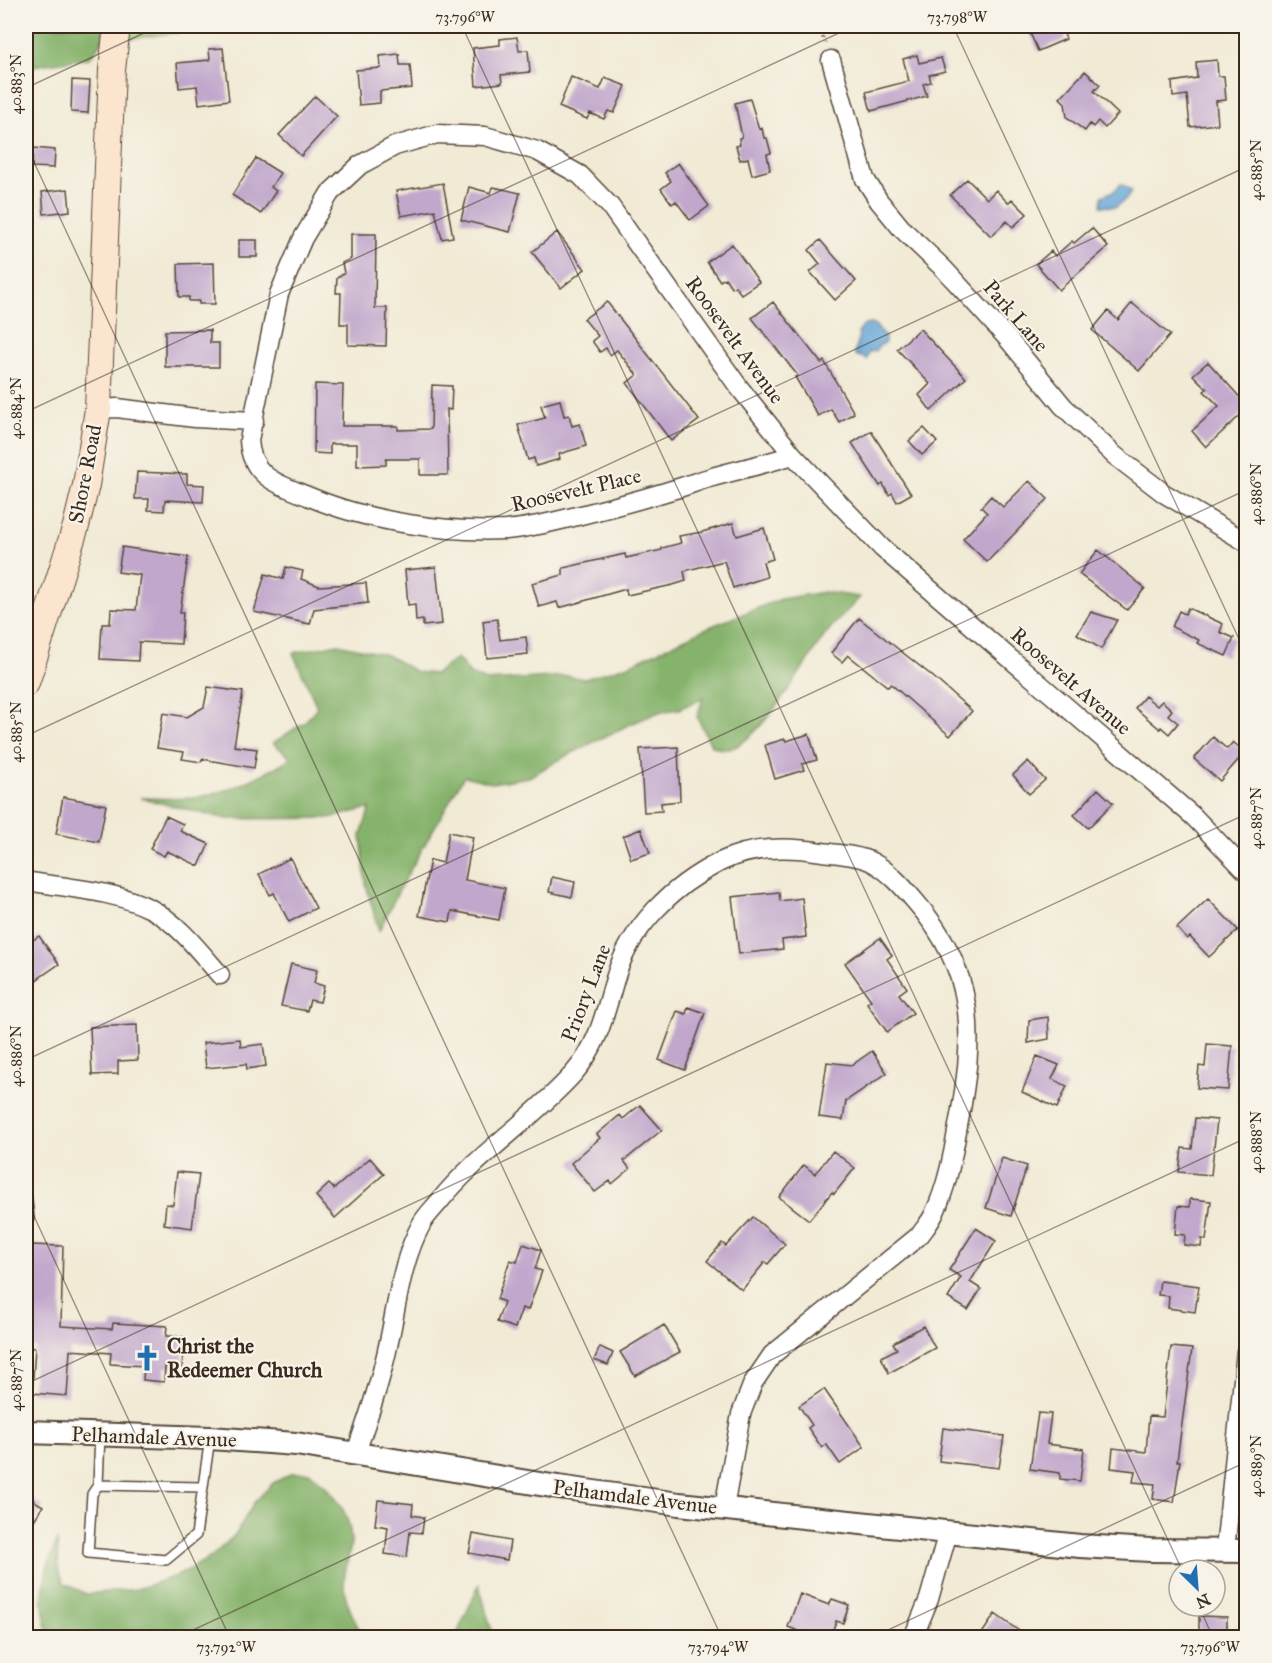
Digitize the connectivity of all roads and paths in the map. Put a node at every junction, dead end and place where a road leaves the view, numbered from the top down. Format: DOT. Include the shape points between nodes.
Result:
graph roads {
  1 [pos="117,26"];
  2 [pos="831,60"];
  3 [pos="98,409"];
  4 [pos="254,421"];
  5 [pos="793,455"];
  6 [pos="1246,542"];
  7 [pos="26,683"];
  8 [pos="1246,871"];
  9 [pos="26,881"];
  10 [pos="220,975"];
  11 [pos="26,1193"];
  12 [pos="26,1224"];
  13 [pos="1246,1351"];
  14 [pos="26,1432"];
  15 [pos="100,1434"];
  16 [pos="210,1438"];
  17 [pos="356,1454"];
  18 [pos="98,1485"];
  19 [pos="202,1488"];
  20 [pos="724,1508"];
  21 [pos="948,1532"];
  22 [pos="1236,1551"];
  23 [pos="913,1638"];
  1 -- 3 [label="main road, Shore Road"];
  2 -- 6 [label="street, Park Lane" via="865,179 902,229 944,269 1063,405 1114,455 1165,494"];
  3 -- 4 [label="street"];
  3 -- 7 [label="main road, Shore Road" via="76,526"];
  4 -- 5 [label="street, Roosevelt Place" via="249,453 272,482 331,506 378,518 469,529 507,530 541,525"];
  4 -- 5 [label="street, Roosevelt Avenue" via="279,294 303,237 330,194 360,165 395,146 437,134 485,136 537,150 580,175 610,206 738,386"];
  5 -- 8 [label="street, Roosevelt Avenue" via="882,548 1194,817"];
  9 -- 10 [label="street" via="106,894 151,909 190,942"];
  11 -- 12 [label="lane"];
  13 -- 22 [label="street"];
  14 -- 15 [label="street, Pelhamdale Avenue"];
  15 -- 16 [label="street, Pelhamdale Avenue"];
  15 -- 18 [label="lane"];
  16 -- 17 [label="street, Pelhamdale Avenue" via="296,1444"];
  16 -- 19 [label="lane"];
  17 -- 20 [label="street, Pelhamdale Avenue" via="558,1487"];
  17 -- 20 [label="street, Priory Lane" via="383,1367 404,1273 423,1222 460,1178 547,1100 587,1056 598,1036 623,955 656,908 678,888 720,861 740,854 789,848 843,855 870,861 900,884 928,916 950,951 969,1022 966,1086 947,1176 934,1214 920,1235 772,1355 753,1383 741,1414"];
  18 -- 19 [label="lane"];
  18 -- 19 [label="lane" via="92,1494 88,1553 166,1560 196,1535"];
  20 -- 21 [label="street, Pelhamdale Avenue"];
  21 -- 22 [label="street, Pelhamdale Avenue" via="1080,1546"];
  21 -- 23 [label="street"];
}
